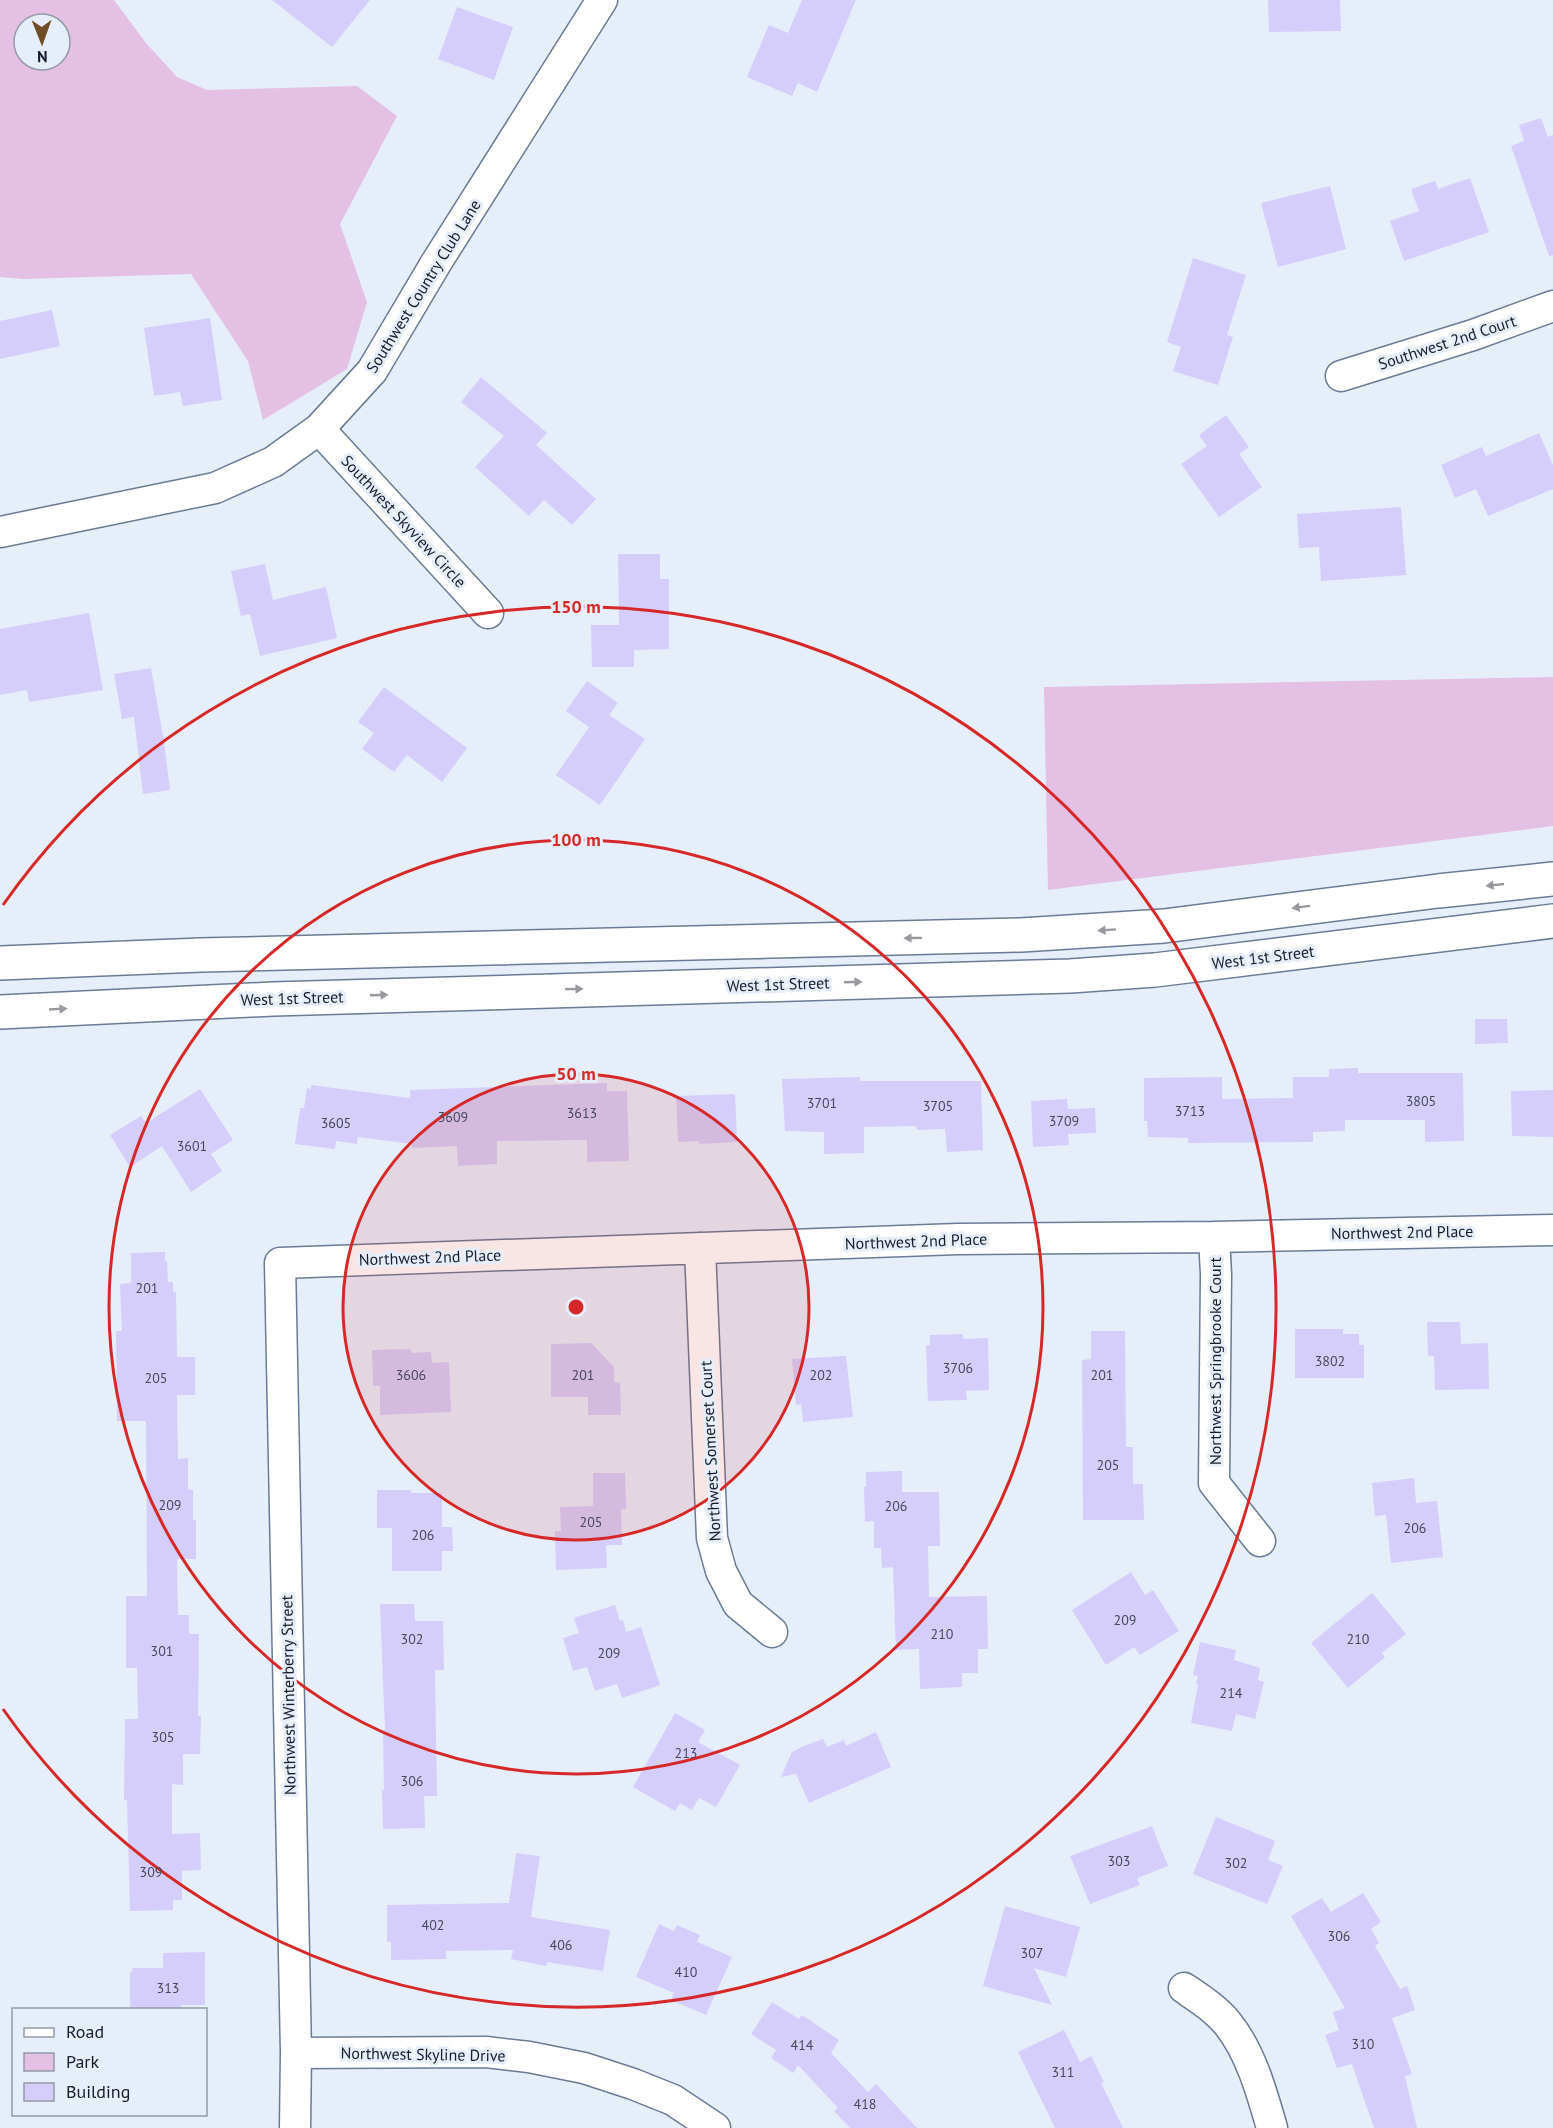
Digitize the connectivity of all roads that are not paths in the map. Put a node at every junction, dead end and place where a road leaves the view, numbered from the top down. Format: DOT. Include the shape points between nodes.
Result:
graph roads {
  1 [pos="602,0"];
  2 [pos="1553,306"];
  3 [pos="1341,376"];
  4 [pos="319,429"];
  5 [pos="0,532"];
  6 [pos="488,613"];
  7 [pos="1553,879"];
  8 [pos="1553,921"];
  9 [pos="0,963"];
  10 [pos="0,1012"];
  11 [pos="1553,1230"];
  12 [pos="1214,1237"];
  13 [pos="700,1248"];
  14 [pos="279,1263"];
  15 [pos="1260,1541"];
  16 [pos="772,1632"];
  17 [pos="1184,1988"];
  18 [pos="296,2053"];
  19 [pos="295,2128"];
  20 [pos="715,2128"];
  21 [pos="1272,2128"];
  1 -- 4 [label="street, Southwest Country Club Lane" via="372,371"];
  2 -- 3 [label="street, Southwest 2nd Court"];
  4 -- 5 [label="street, Southwest Country Club Lane" via="273,462 215,488"];
  4 -- 6 [label="street, Southwest Skyview Circle"];
  7 -- 9 [label="main road, one-way" via="1164,926 1022,935"];
  10 -- 8 [label="main road, West 1st Street, one-way" via="308,998 1081,975 1155,970"];
  11 -- 12 [label="street, Northwest 2nd Place"];
  12 -- 13 [label="street, Northwest 2nd Place" via="958,1239"];
  12 -- 15 [label="street, Northwest Springbrooke Court" via="1214,1483"];
  13 -- 14 [label="street, Northwest 2nd Place"];
  13 -- 16 [label="street, Northwest Somerset Court" via="712,1538 720,1571 738,1604"];
  14 -- 18 [label="street, Northwest Winterberry Street"];
  17 -- 21 [label="street" via="1228,2024 1246,2054"];
  18 -- 19 [label="street, Northwest Winterberry Street"];
  18 -- 20 [label="street, Northwest Skyline Drive" via="486,2052 529,2057 584,2068 633,2084 673,2100"];
}
